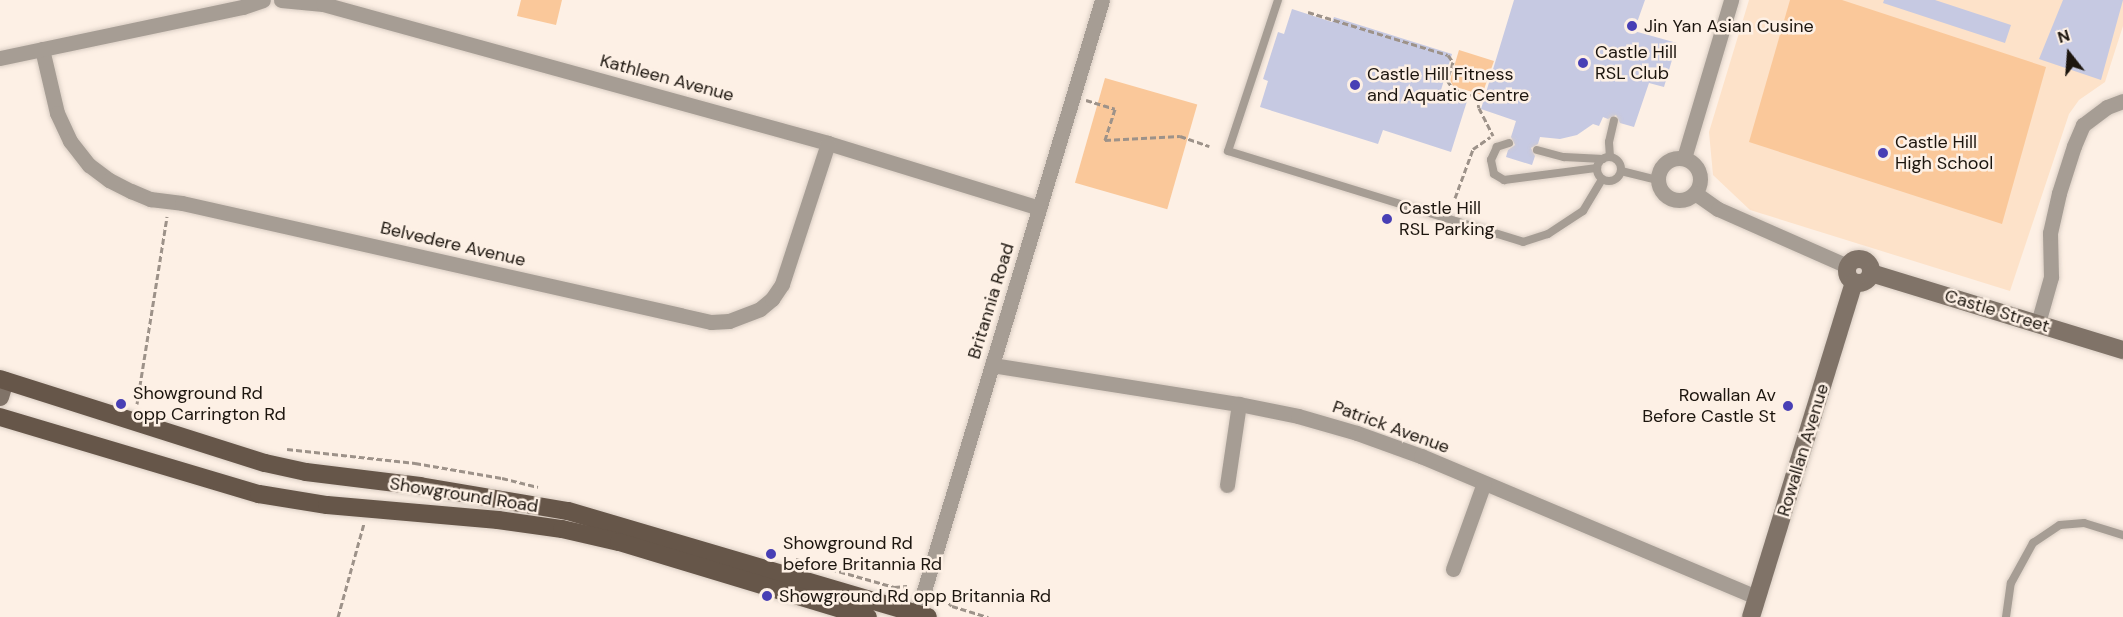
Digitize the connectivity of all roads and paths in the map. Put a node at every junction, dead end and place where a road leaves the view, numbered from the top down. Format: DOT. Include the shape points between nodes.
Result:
graph roads {
  1 [pos="263,0"];
  2 [pos="281,0"];
  3 [pos="1102,0"];
  4 [pos="1278,0"];
  5 [pos="1731,0"];
  6 [pos="1308,12"];
  7 [pos="42,49"];
  8 [pos="0,57"];
  9 [pos="1073,96"];
  10 [pos="2123,101"];
  11 [pos="1614,121"];
  12 [pos="1499,134"];
  13 [pos="1493,136"];
  14 [pos="828,142"];
  15 [pos="1509,143"];
  16 [pos="1209,146"];
  17 [pos="1537,150"];
  18 [pos="1606,158"];
  19 [pos="1684,158"];
  20 [pos="1597,168"];
  21 [pos="1621,171"];
  22 [pos="1602,178"];
  23 [pos="1658,180"];
  24 [pos="1695,193"];
  25 [pos="1455,198"];
  26 [pos="167,202"];
  27 [pos="1039,208"];
  28 [pos="1851,274"];
  29 [pos="2038,323"];
  30 [pos="2123,350"];
  31 [pos="992,365"];
  32 [pos="2,385"];
  33 [pos="138,404"];
  34 [pos="1239,404"];
  35 [pos="0,417"];
  36 [pos="1484,483"];
  37 [pos="1227,485"];
  38 [pos="369,509"];
  39 [pos="2123,535"];
  40 [pos="1453,569"];
  41 [pos="942,597"];
  42 [pos="1757,597"];
  43 [pos="922,615"];
  44 [pos="338,617"];
  45 [pos="868,617"];
  46 [pos="988,617"];
  47 [pos="1751,617"];
  48 [pos="2006,617"];
  1 -- 7 [label="street"];
  2 -- 14 [label="street, Kathleen Avenue" via="323,4"];
  3 -- 9 [label="street, Britannia Road"];
  4 -- 22 [label="lane" via="1228,152 1523,242 1548,234 1583,211"];
  5 -- 19 [label="street"];
  6 -- 13 [label="path" via="1448,55 1453,62 1447,80 1453,89 1476,96"];
  7 -- 8 [label="street"];
  7 -- 26 [label="street, Belvedere Avenue" via="57,113 79,154 109,180 150,199"];
  9 -- 16 [label="path" via="1115,109 1105,140 1180,136"];
  9 -- 27 [label="street, Britannia Road"];
  10 -- 29 [label="street" via="2107,107 2083,125 2074,146 2050,233 2051,277"];
  11 -- 18 [label="lane"];
  12 -- 13 [label="path"];
  13 -- 25 [label="path" via="1473,149"];
  14 -- 26 [label="street, Belvedere Avenue" via="782,284 760,309 729,321 711,322"];
  14 -- 27 [label="street, Kathleen Avenue"];
  15 -- 20 [label="lane" via="1497,147 1491,160 1494,174 1504,180"];
  17 -- 18 [label="lane" via="1564,157"];
  18 -- 20 [label="lane"];
  18 -- 21 [label="lane" via="1619,161"];
  19 -- 23 [label="street" via="1665,163"];
  19 -- 24 [label="street" via="1699,171"];
  20 -- 22 [label="lane"];
  21 -- 22 [label="lane" via="1614,180"];
  21 -- 23 [label="lane"];
  23 -- 24 [label="street" via="1662,192 1676,200"];
  24 -- 28 [label="street" via="1728,214"];
  26 -- 33 [label="path"];
  27 -- 31 [label="street, Britannia Road"];
  28 -- 29 [label="street, Castle Street" via="1865,282 1871,273"];
  28 -- 42 [label="street, Rowallan Avenue"];
  29 -- 30 [label="street, Castle Street"];
  31 -- 34 [label="street, Patrick Avenue"];
  31 -- 43 [label="street, Britannia Road"];
  32 -- 43 [label="main road, Showground Road" via="265,463 568,511"];
  34 -- 36 [label="street, Patrick Avenue" via="1357,433"];
  34 -- 37 [label="street"];
  35 -- 38 [label="main road, Showground Road" via="259,494"];
  36 -- 40 [label="street"];
  36 -- 42 [label="street, Patrick Avenue"];
  38 -- 44 [label="path"];
  38 -- 45 [label="main road, Showground Road" via="562,529 619,542"];
  39 -- 48 [label="lane" via="2084,523 2060,525 2034,543 2011,583"];
  41 -- 46 [label="path" via="952,606"];
  42 -- 47 [label="street, Rowallan Avenue"];
}
